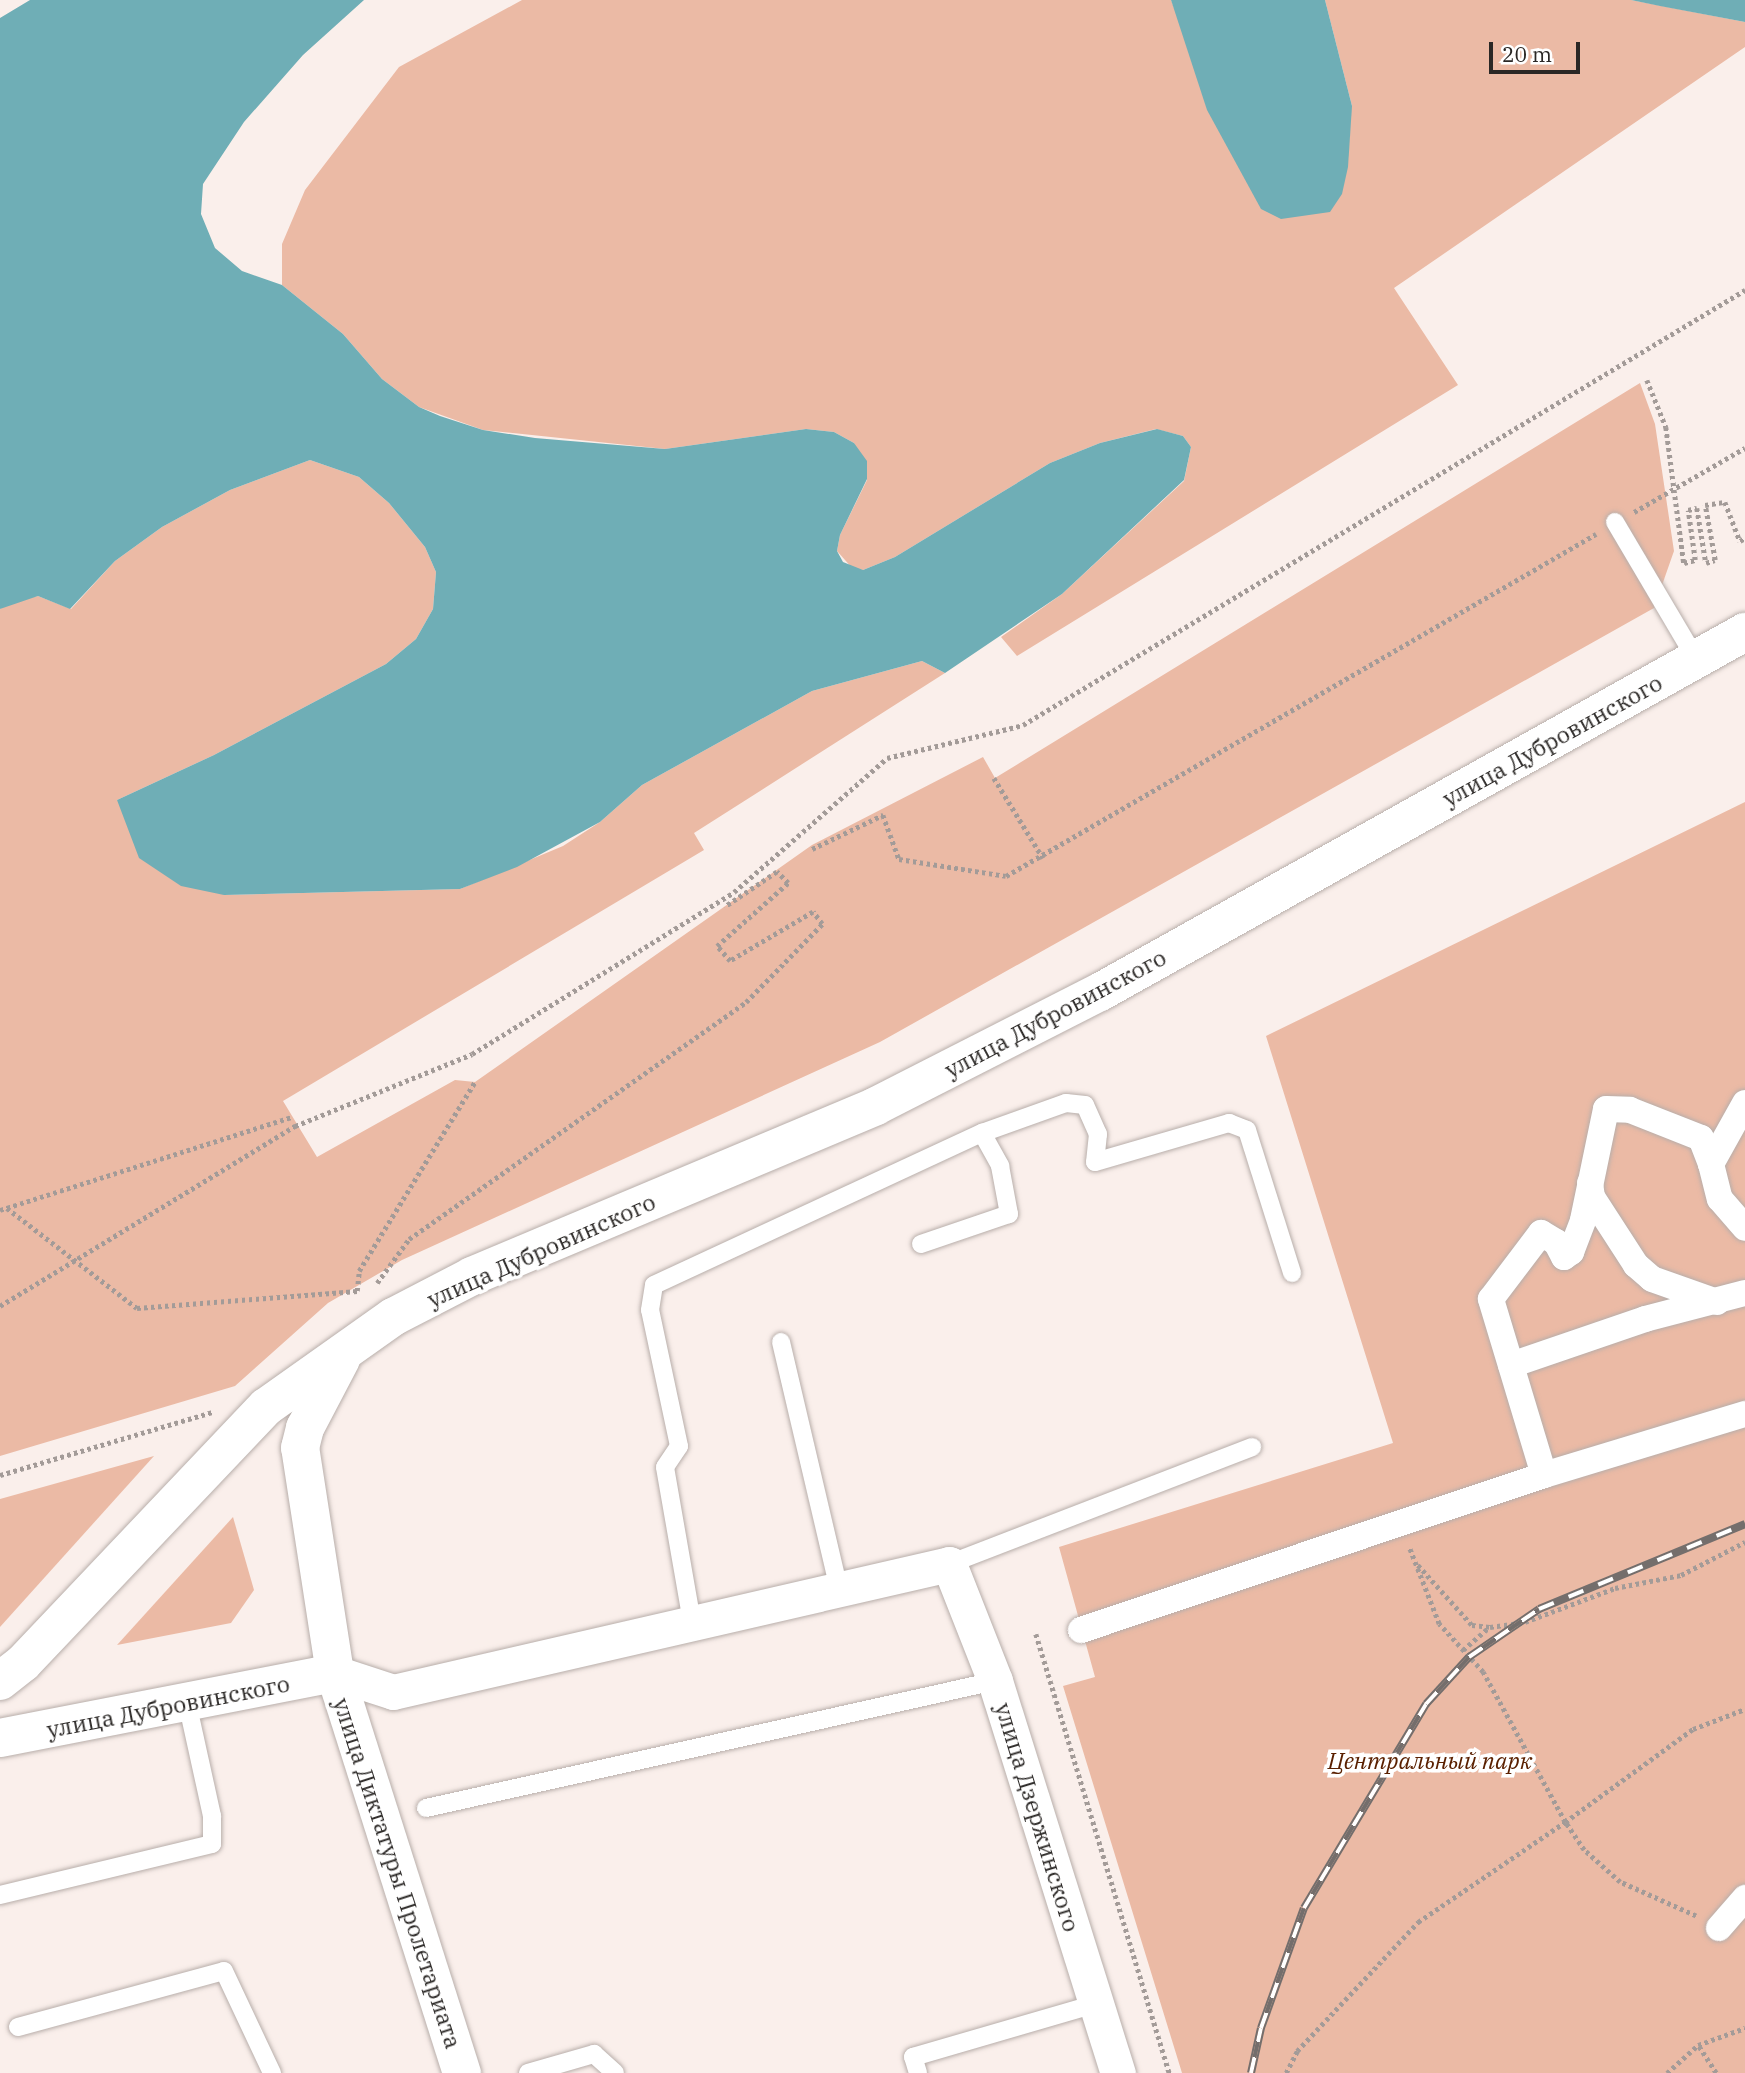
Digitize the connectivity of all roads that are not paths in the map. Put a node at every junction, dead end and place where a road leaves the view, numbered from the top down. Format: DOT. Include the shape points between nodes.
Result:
graph roads {
  1 [pos="1615,522"];
  2 [pos="1745,632"];
  3 [pos="1696,659"];
  4 [pos="1745,1103"];
  5 [pos="982,1133"];
  6 [pos="1711,1164"];
  7 [pos="1590,1183"];
  8 [pos="1732,1201"];
  9 [pos="1745,1228"];
  10 [pos="921,1244"];
  11 [pos="1292,1273"];
  12 [pos="1745,1293"];
  13 [pos="1719,1302"];
  14 [pos="781,1342"];
  15 [pos="345,1351"];
  16 [pos="1511,1365"];
  17 [pos="1745,1414"];
  18 [pos="1252,1447"];
  19 [pos="1544,1475"];
  20 [pos="948,1563"];
  21 [pos="839,1589"];
  22 [pos="692,1622"];
  23 [pos="1081,1630"];
  24 [pos="335,1673"];
  25 [pos="0,1681"];
  26 [pos="995,1681"];
  27 [pos="187,1702"];
  28 [pos="0,1738"];
  29 [pos="426,1808"];
  30 [pos="0,1895"];
  31 [pos="1745,1898"];
  32 [pos="1718,1928"];
  33 [pos="1096,2004"];
  34 [pos="18,2027"];
  35 [pos="271,2073"];
  36 [pos="462,2073"];
  37 [pos="528,2073"];
  38 [pos="615,2073"];
  39 [pos="918,2073"];
  40 [pos="1118,2073"];
  1 -- 3 [label="lane"];
  2 -- 3 [label="main road, улица Дубровинского"];
  3 -- 15 [label="main road, улица Дубровинского" via="1100,992 876,1106 472,1276 393,1317"];
  4 -- 6 [label="street"];
  5 -- 10 [label="lane" via="1000,1166 1009,1214"];
  5 -- 11 [label="lane" via="1066,1103 1085,1105 1098,1134 1095,1162 1229,1123 1247,1130"];
  5 -- 22 [label="lane" via="654,1285 650,1310 679,1446 665,1467"];
  6 -- 7 [label="street" via="1701,1139 1630,1110 1606,1109"];
  6 -- 8 [label="street"];
  7 -- 13 [label="street" via="1592,1197 1619,1245 1652,1279"];
  7 -- 16 [label="street" via="1571,1252 1563,1257 1556,1242 1541,1233 1492,1299"];
  8 -- 9 [label="street"];
  12 -- 13 [label="street"];
  13 -- 16 [label="street" via="1645,1319"];
  14 -- 21 [label="lane"];
  15 -- 24 [label="main road, улица Дубровинского" via="305,1428 300,1448"];
  15 -- 25 [label="main road, улица Дубровинского" via="266,1407 23,1663"];
  16 -- 19 [label="street"];
  17 -- 19 [label="street"];
  18 -- 20 [label="lane"];
  19 -- 23 [label="street"];
  20 -- 21 [label="street, улица Дубровинского"];
  20 -- 26 [label="street, улица Дзержинского"];
  21 -- 22 [label="street, улица Дубровинского"];
  22 -- 24 [label="street, улица Дубровинского" via="393,1692"];
  24 -- 27 [label="main road, улица Дубровинского"];
  24 -- 36 [label="main road, улица Диктатуры Пролетариата"];
  26 -- 29 [label="lane"];
  26 -- 33 [label="street, улица Дзержинского"];
  27 -- 28 [label="main road, улица Дубровинского"];
  27 -- 30 [label="lane" via="212,1816 212,1844"];
  31 -- 32 [label="street"];
  33 -- 39 [label="lane" via="913,2057"];
  33 -- 40 [label="street, улица Дзержинского"];
  34 -- 35 [label="lane" via="223,1971"];
  37 -- 38 [label="lane" via="594,2054 613,2066"];
}
